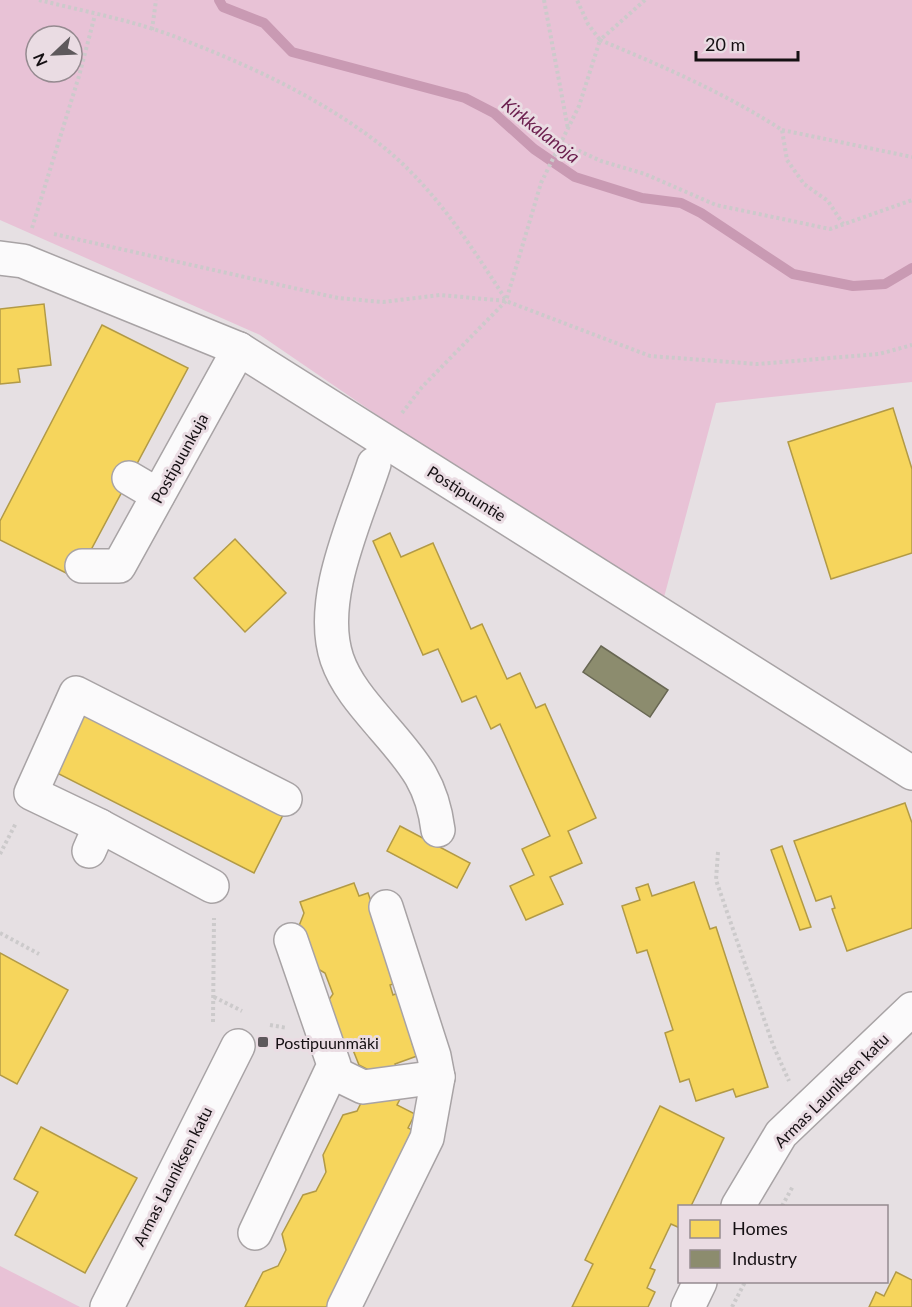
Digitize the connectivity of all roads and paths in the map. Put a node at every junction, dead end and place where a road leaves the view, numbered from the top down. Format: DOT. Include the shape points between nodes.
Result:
graph roads {
  1 [pos="39,0"];
  2 [pos="156,0"];
  3 [pos="544,0"];
  4 [pos="577,0"];
  5 [pos="645,0"];
  6 [pos="95,15"];
  7 [pos="153,30"];
  8 [pos="600,40"];
  9 [pos="568,129"];
  10 [pos="782,130"];
  11 [pos="562,143"];
  12 [pos="912,157"];
  13 [pos="912,200"];
  14 [pos="843,224"];
  15 [pos="32,229"];
  16 [pos="25,230"];
  17 [pos="0,258"];
  18 [pos="507,301"];
  19 [pos="912,345"];
  20 [pos="239,349"];
  21 [pos="380,452"];
  22 [pos="129,478"];
  23 [pos="158,495"];
  24 [pos="82,566"];
  25 [pos="912,773"];
  26 [pos="285,800"];
  27 [pos="438,830"];
  28 [pos="718,852"];
  29 [pos="212,886"];
  30 [pos="386,907"];
  31 [pos="0,933"];
  32 [pos="291,940"];
  33 [pos="39,954"];
  34 [pos="912,1009"];
  35 [pos="213,1025"];
  36 [pos="238,1046"];
  37 [pos="332,1072"];
  38 [pos="438,1077"];
  39 [pos="790,1084"];
  40 [pos="739,1205"];
  41 [pos="255,1233"];
  42 [pos="699,1283"];
  43 [pos="744,1283"];
  44 [pos="107,1307"];
  45 [pos="344,1307"];
  46 [pos="688,1307"];
  47 [pos="732,1307"];
  1 -- 6 [label="path"];
  2 -- 7 [label="path"];
  3 -- 9 [label="path"];
  4 -- 8 [label="path"];
  5 -- 8 [label="path"];
  6 -- 7 [label="path"];
  6 -- 15 [label="path"];
  7 -- 18 [label="path" via="309,96 378,142 421,183 471,245"];
  8 -- 9 [label="path"];
  8 -- 10 [label="path" via="655,63"];
  9 -- 11 [label="path"];
  10 -- 12 [label="path"];
  10 -- 14 [label="path" via="787,160 804,184 828,201"];
  11 -- 14 [label="path" via="716,205 830,229"];
  11 -- 18 [label="path" via="541,183"];
  13 -- 14 [label="path"];
  15 -- 16 [label="path"];
  15 -- 18 [label="path" via="338,298 383,302 440,295"];
  17 -- 20 [label="street, Postipuuntie" via="23,261"];
  18 -- 19 [label="path" via="650,356 757,364 879,354"];
  18 -- 21 [label="path" via="422,387"];
  20 -- 21 [label="street, Postipuuntie"];
  20 -- 23 [label="street, Postipuunkuja"];
  21 -- 25 [label="street, Postipuuntie"];
  21 -- 27 [label="street" via="349,529 337,584 332,637 347,682 419,769 435,806"];
  22 -- 23 [label="street"];
  23 -- 24 [label="street, Postipuunkuja" via="119,566"];
  26 -- 29 [label="street" via="76,693 31,793 94,839"];
  28 -- 39 [label="path" via="716,880"];
  29 -- 35 [label="path"];
  30 -- 38 [label="street"];
  31 -- 33 [label="path"];
  32 -- 37 [label="street" via="334,1065"];
  34 -- 40 [label="street, Armas Launiksen katu" via="781,1134"];
  36 -- 44 [label="street, Armas Launiksen katu"];
  37 -- 38 [label="street" via="363,1087"];
  37 -- 41 [label="street"];
  38 -- 45 [label="street" via="427,1138"];
  42 -- 46 [label="street"];
  43 -- 47 [label="path"];
}
